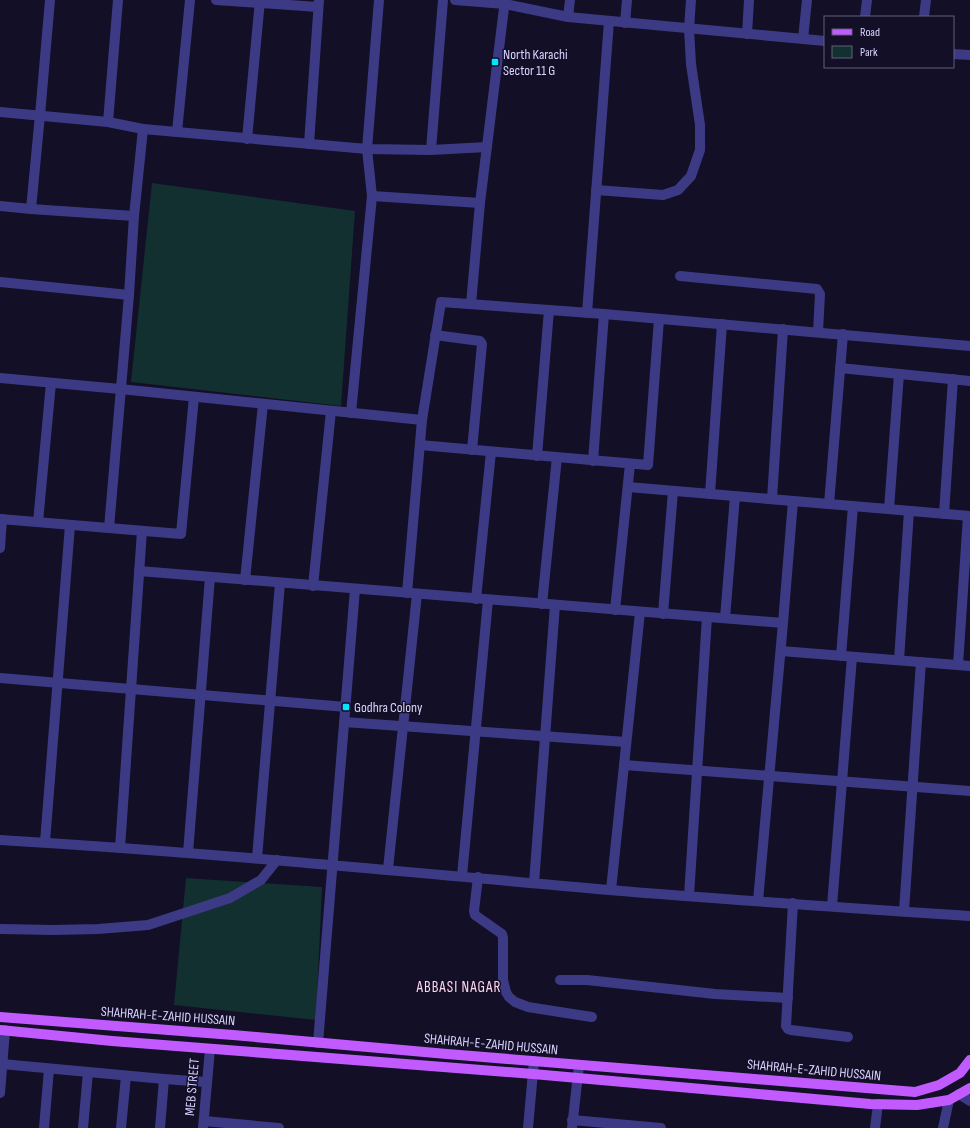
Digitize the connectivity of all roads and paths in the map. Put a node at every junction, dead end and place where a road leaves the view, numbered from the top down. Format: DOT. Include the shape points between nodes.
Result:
graph roads {
  1 [pos="50,0"];
  2 [pos="118,0"];
  3 [pos="190,0"];
  4 [pos="216,0"];
  5 [pos="379,0"];
  6 [pos="443,0"];
  7 [pos="455,0"];
  8 [pos="570,0"];
  9 [pos="628,0"];
  10 [pos="691,0"];
  11 [pos="749,0"];
  12 [pos="807,0"];
  13 [pos="867,0"];
  14 [pos="926,0"];
  15 [pos="260,2"];
  16 [pos="505,2"];
  17 [pos="319,3"];
  18 [pos="865,16"];
  19 [pos="924,16"];
  20 [pos="568,17"];
  21 [pos="609,21"];
  22 [pos="625,23"];
  23 [pos="689,28"];
  24 [pos="747,34"];
  25 [pos="803,39"];
  26 [pos="824,42"];
  27 [pos="954,54"];
  28 [pos="970,55"];
  29 [pos="0,112"];
  30 [pos="40,115"];
  31 [pos="108,122"];
  32 [pos="143,129"];
  33 [pos="178,132"];
  34 [pos="247,139"];
  35 [pos="309,144"];
  36 [pos="487,147"];
  37 [pos="367,149"];
  38 [pos="431,150"];
  39 [pos="596,190"];
  40 [pos="372,196"];
  41 [pos="480,203"];
  42 [pos="0,206"];
  43 [pos="31,209"];
  44 [pos="134,216"];
  45 [pos="680,276"];
  46 [pos="0,282"];
  47 [pos="128,295"];
  48 [pos="471,304"];
  49 [pos="549,310"];
  50 [pos="587,313"];
  51 [pos="604,314"];
  52 [pos="660,319"];
  53 [pos="722,324"];
  54 [pos="783,329"];
  55 [pos="818,332"];
  56 [pos="843,334"];
  57 [pos="435,335"];
  58 [pos="970,346"];
  59 [pos="840,368"];
  60 [pos="899,374"];
  61 [pos="0,378"];
  62 [pos="953,379"];
  63 [pos="970,381"];
  64 [pos="50,383"];
  65 [pos="120,390"];
  66 [pos="194,397"];
  67 [pos="263,404"];
  68 [pos="331,412"];
  69 [pos="350,413"];
  70 [pos="422,420"];
  71 [pos="420,445"];
  72 [pos="472,450"];
  73 [pos="491,452"];
  74 [pos="536,456"];
  75 [pos="557,457"];
  76 [pos="593,460"];
  77 [pos="630,464"];
  78 [pos="628,487"];
  79 [pos="672,491"];
  80 [pos="710,494"];
  81 [pos="735,496"];
  82 [pos="772,499"];
  83 [pos="793,501"];
  84 [pos="830,504"];
  85 [pos="853,506"];
  86 [pos="889,509"];
  87 [pos="909,511"];
  88 [pos="944,514"];
  89 [pos="969,516"];
  90 [pos="1,519"];
  91 [pos="38,522"];
  92 [pos="70,525"];
  93 [pos="109,528"];
  94 [pos="142,531"];
  95 [pos="0,548"];
  96 [pos="139,571"];
  97 [pos="210,577"];
  98 [pos="245,580"];
  99 [pos="280,583"];
  100 [pos="313,586"];
  101 [pos="355,589"];
  102 [pos="412,593"];
  103 [pos="476,599"];
  104 [pos="488,600"];
  105 [pos="542,604"];
  106 [pos="554,605"];
  107 [pos="615,610"];
  108 [pos="640,612"];
  109 [pos="663,614"];
  110 [pos="708,617"];
  111 [pos="725,618"];
  112 [pos="783,623"];
  113 [pos="781,651"];
  114 [pos="841,656"];
  115 [pos="852,657"];
  116 [pos="899,660"];
  117 [pos="921,662"];
  118 [pos="958,665"];
  119 [pos="970,666"];
  120 [pos="0,678"];
  121 [pos="57,683"];
  122 [pos="131,689"];
  123 [pos="201,695"];
  124 [pos="270,701"];
  125 [pos="346,707"];
  126 [pos="344,722"];
  127 [pos="403,726"];
  128 [pos="476,731"];
  129 [pos="545,736"];
  130 [pos="626,742"];
  131 [pos="624,765"];
  132 [pos="697,770"];
  133 [pos="770,776"];
  134 [pos="842,781"];
  135 [pos="912,786"];
  136 [pos="970,791"];
  137 [pos="0,840"];
  138 [pos="45,842"];
  139 [pos="120,848"];
  140 [pos="188,853"];
  141 [pos="257,858"];
  142 [pos="277,860"];
  143 [pos="332,865"];
  144 [pos="388,869"];
  145 [pos="462,876"];
  146 [pos="478,878"];
  147 [pos="534,883"];
  148 [pos="611,890"];
  149 [pos="689,896"];
  150 [pos="758,901"];
  151 [pos="793,904"];
  152 [pos="832,906"];
  153 [pos="904,912"];
  154 [pos="970,916"];
  155 [pos="0,929"];
  156 [pos="560,980"];
  157 [pos="788,998"];
  158 [pos="592,1016"];
  159 [pos="0,1017"];
  160 [pos="3,1030"];
  161 [pos="848,1037"];
  162 [pos="318,1043"];
  163 [pos="210,1049"];
  164 [pos="970,1060"];
  165 [pos="534,1061"];
  166 [pos="2,1064"];
  167 [pos="578,1065"];
  168 [pos="50,1069"];
  169 [pos="88,1072"];
  170 [pos="533,1074"];
  171 [pos="126,1076"];
  172 [pos="577,1078"];
  173 [pos="164,1079"];
  174 [pos="206,1082"];
  175 [pos="970,1088"];
  176 [pos="0,1093"];
  177 [pos="959,1094"];
  178 [pos="949,1100"];
  179 [pos="970,1101"];
  180 [pos="878,1104"];
  181 [pos="572,1124"];
  182 [pos="204,1125"];
  183 [pos="260,1127"];
  184 [pos="44,1128"];
  185 [pos="83,1128"];
  186 [pos="121,1128"];
  187 [pos="160,1128"];
  188 [pos="279,1128"];
  189 [pos="528,1128"];
  190 [pos="661,1128"];
  191 [pos="875,1128"];
  192 [pos="943,1128"];
  1 -- 30 [label="street"];
  2 -- 31 [label="street"];
  3 -- 33 [label="street"];
  4 -- 15 [label="street"];
  5 -- 37 [label="street"];
  6 -- 38 [label="street"];
  7 -- 16 [label="street"];
  8 -- 20 [label="street"];
  9 -- 22 [label="street"];
  10 -- 23 [label="street"];
  11 -- 24 [label="street"];
  12 -- 25 [label="street"];
  13 -- 18 [label="street"];
  14 -- 19 [label="street"];
  15 -- 17 [label="street"];
  15 -- 34 [label="street"];
  16 -- 20 [label="street"];
  16 -- 36 [label="street"];
  17 -- 35 [label="street"];
  20 -- 21 [label="street"];
  21 -- 22 [label="street"];
  21 -- 39 [label="street"];
  22 -- 23 [label="street"];
  23 -- 24 [label="street"];
  23 -- 39 [label="street" via="691,64 700,125 700,150 691,176 678,190 663,195"];
  24 -- 25 [label="street"];
  25 -- 26 [label="street"];
  27 -- 28 [label="street"];
  29 -- 30 [label="street"];
  30 -- 31 [label="street"];
  30 -- 43 [label="street"];
  31 -- 32 [label="street"];
  32 -- 33 [label="street"];
  32 -- 44 [label="street"];
  33 -- 34 [label="street"];
  34 -- 35 [label="street"];
  35 -- 37 [label="street"];
  36 -- 38 [label="street"];
  36 -- 41 [label="street"];
  37 -- 38 [label="street"];
  37 -- 40 [label="street"];
  39 -- 50 [label="street"];
  40 -- 41 [label="street"];
  40 -- 69 [label="street"];
  41 -- 48 [label="street"];
  42 -- 43 [label="street"];
  43 -- 44 [label="street"];
  44 -- 47 [label="street"];
  45 -- 55 [label="street" via="817,289 820,294"];
  46 -- 47 [label="street"];
  47 -- 65 [label="street"];
  48 -- 49 [label="street"];
  48 -- 57 [label="street" via="440,302"];
  49 -- 50 [label="street"];
  49 -- 74 [label="street"];
  50 -- 51 [label="street"];
  51 -- 52 [label="street"];
  51 -- 76 [label="street"];
  52 -- 53 [label="street"];
  52 -- 77 [label="street" via="648,465"];
  53 -- 54 [label="street"];
  53 -- 80 [label="street"];
  54 -- 55 [label="street"];
  54 -- 82 [label="street"];
  55 -- 56 [label="street"];
  56 -- 58 [label="street"];
  56 -- 59 [label="street"];
  57 -- 70 [label="street"];
  57 -- 72 [label="street" via="480,341 482,344"];
  59 -- 60 [label="street"];
  59 -- 84 [label="street"];
  60 -- 62 [label="street"];
  60 -- 86 [label="street"];
  61 -- 64 [label="street"];
  62 -- 63 [label="street"];
  62 -- 88 [label="street"];
  64 -- 65 [label="street"];
  64 -- 91 [label="street"];
  65 -- 66 [label="street"];
  65 -- 93 [label="street"];
  66 -- 67 [label="street"];
  66 -- 94 [label="street" via="181,534"];
  67 -- 68 [label="street"];
  67 -- 98 [label="street"];
  68 -- 69 [label="street"];
  68 -- 100 [label="street"];
  69 -- 70 [label="street"];
  70 -- 71 [label="street"];
  71 -- 72 [label="street"];
  71 -- 102 [label="street"];
  72 -- 73 [label="street"];
  73 -- 74 [label="street"];
  73 -- 103 [label="street"];
  74 -- 75 [label="street"];
  75 -- 76 [label="street"];
  75 -- 105 [label="street"];
  76 -- 77 [label="street"];
  77 -- 78 [label="street"];
  78 -- 79 [label="street"];
  78 -- 107 [label="street"];
  79 -- 80 [label="street"];
  79 -- 109 [label="street"];
  80 -- 81 [label="street"];
  81 -- 82 [label="street"];
  81 -- 111 [label="street"];
  82 -- 83 [label="street"];
  83 -- 84 [label="street"];
  83 -- 112 [label="street"];
  84 -- 85 [label="street"];
  85 -- 86 [label="street"];
  85 -- 114 [label="street"];
  86 -- 87 [label="street"];
  87 -- 88 [label="street"];
  87 -- 116 [label="street"];
  88 -- 89 [label="street"];
  89 -- 118 [label="street"];
  90 -- 91 [label="street"];
  90 -- 95 [label="street"];
  91 -- 92 [label="street"];
  92 -- 93 [label="street"];
  92 -- 121 [label="street"];
  93 -- 94 [label="street"];
  94 -- 96 [label="street"];
  96 -- 97 [label="street"];
  96 -- 122 [label="street"];
  97 -- 98 [label="street"];
  97 -- 123 [label="street"];
  98 -- 99 [label="street"];
  99 -- 100 [label="street"];
  99 -- 124 [label="street"];
  100 -- 101 [label="street"];
  101 -- 102 [label="street"];
  101 -- 125 [label="street"];
  102 -- 103 [label="street"];
  102 -- 127 [label="street"];
  103 -- 104 [label="street"];
  104 -- 105 [label="street"];
  104 -- 128 [label="street"];
  105 -- 106 [label="street"];
  106 -- 107 [label="street"];
  106 -- 129 [label="street"];
  107 -- 108 [label="street"];
  108 -- 109 [label="street"];
  108 -- 130 [label="street"];
  109 -- 110 [label="street"];
  110 -- 111 [label="street"];
  110 -- 132 [label="street"];
  111 -- 112 [label="street"];
  112 -- 113 [label="street"];
  113 -- 114 [label="street"];
  113 -- 133 [label="street"];
  114 -- 115 [label="street"];
  115 -- 116 [label="street"];
  115 -- 134 [label="street"];
  116 -- 117 [label="street"];
  117 -- 118 [label="street"];
  117 -- 135 [label="street"];
  118 -- 119 [label="street"];
  120 -- 121 [label="street"];
  121 -- 122 [label="street"];
  121 -- 138 [label="street"];
  122 -- 123 [label="street"];
  122 -- 139 [label="street"];
  123 -- 124 [label="street"];
  123 -- 140 [label="street"];
  124 -- 125 [label="street"];
  124 -- 141 [label="street"];
  125 -- 126 [label="street"];
  126 -- 127 [label="street"];
  126 -- 143 [label="street"];
  127 -- 128 [label="street"];
  127 -- 144 [label="street"];
  128 -- 129 [label="street"];
  128 -- 145 [label="street"];
  129 -- 130 [label="street"];
  129 -- 147 [label="street"];
  130 -- 131 [label="street"];
  131 -- 132 [label="street"];
  131 -- 148 [label="street"];
  132 -- 133 [label="street"];
  132 -- 149 [label="street"];
  133 -- 134 [label="street"];
  133 -- 150 [label="street"];
  134 -- 135 [label="street"];
  134 -- 152 [label="street"];
  135 -- 136 [label="street"];
  135 -- 153 [label="street"];
  137 -- 138 [label="street"];
  138 -- 139 [label="street"];
  139 -- 140 [label="street"];
  140 -- 141 [label="street"];
  141 -- 142 [label="street"];
  142 -- 143 [label="street"];
  142 -- 155 [label="street" via="261,880 230,898 148,924 98,929"];
  143 -- 144 [label="street"];
  143 -- 162 [label="street"];
  144 -- 145 [label="street"];
  145 -- 146 [label="street"];
  146 -- 147 [label="street"];
  146 -- 158 [label="street" via="474,912 477,917 502,934 503,980 509,997 528,1007"];
  147 -- 148 [label="street"];
  148 -- 149 [label="street"];
  149 -- 150 [label="street"];
  150 -- 151 [label="street"];
  151 -- 152 [label="street"];
  151 -- 157 [label="street"];
  152 -- 153 [label="street"];
  153 -- 154 [label="street"];
  156 -- 157 [label="street" via="587,980 715,994"];
  157 -- 161 [label="street" via="788,1029"];
  159 -- 162 [label="main road, SHAHRAH-E-ZAHID HUSSAIN"];
  160 -- 163 [label="main road, SHAHRAH-E-ZAHID HUSSAIN"];
  160 -- 166 [label="street"];
  162 -- 165 [label="main road, SHAHRAH-E-ZAHID HUSSAIN"];
  163 -- 170 [label="main road, SHAHRAH-E-ZAHID HUSSAIN"];
  163 -- 174 [label="street, MEB STREET"];
  164 -- 167 [label="main road, SHAHRAH-E-ZAHID HUSSAIN" via="960,1073 939,1085 915,1092"];
  165 -- 167 [label="main road, SHAHRAH-E-ZAHID HUSSAIN"];
  165 -- 170 [label="street"];
  166 -- 168 [label="street"];
  166 -- 176 [label="street"];
  167 -- 172 [label="street"];
  168 -- 169 [label="street"];
  168 -- 184 [label="street"];
  169 -- 171 [label="street"];
  169 -- 185 [label="street"];
  170 -- 172 [label="main road, SHAHRAH-E-ZAHID HUSSAIN"];
  170 -- 189 [label="street"];
  171 -- 173 [label="street"];
  171 -- 186 [label="street"];
  172 -- 180 [label="main road, SHAHRAH-E-ZAHID HUSSAIN"];
  172 -- 181 [label="street"];
  173 -- 174 [label="street"];
  173 -- 187 [label="street"];
  174 -- 182 [label="street, MEB STREET"];
  175 -- 177 [label="main road, SHAHRAH-E-ZAHID HUSSAIN"];
  177 -- 178 [label="main road, SHAHRAH-E-ZAHID HUSSAIN"];
  177 -- 179 [label="street"];
  178 -- 180 [label="main road, SHAHRAH-E-ZAHID HUSSAIN" via="917,1105"];
  178 -- 192 [label="street"];
  180 -- 191 [label="street"];
  181 -- 190 [label="street"];
  182 -- 183 [label="street"];
  183 -- 188 [label="street"];
}
